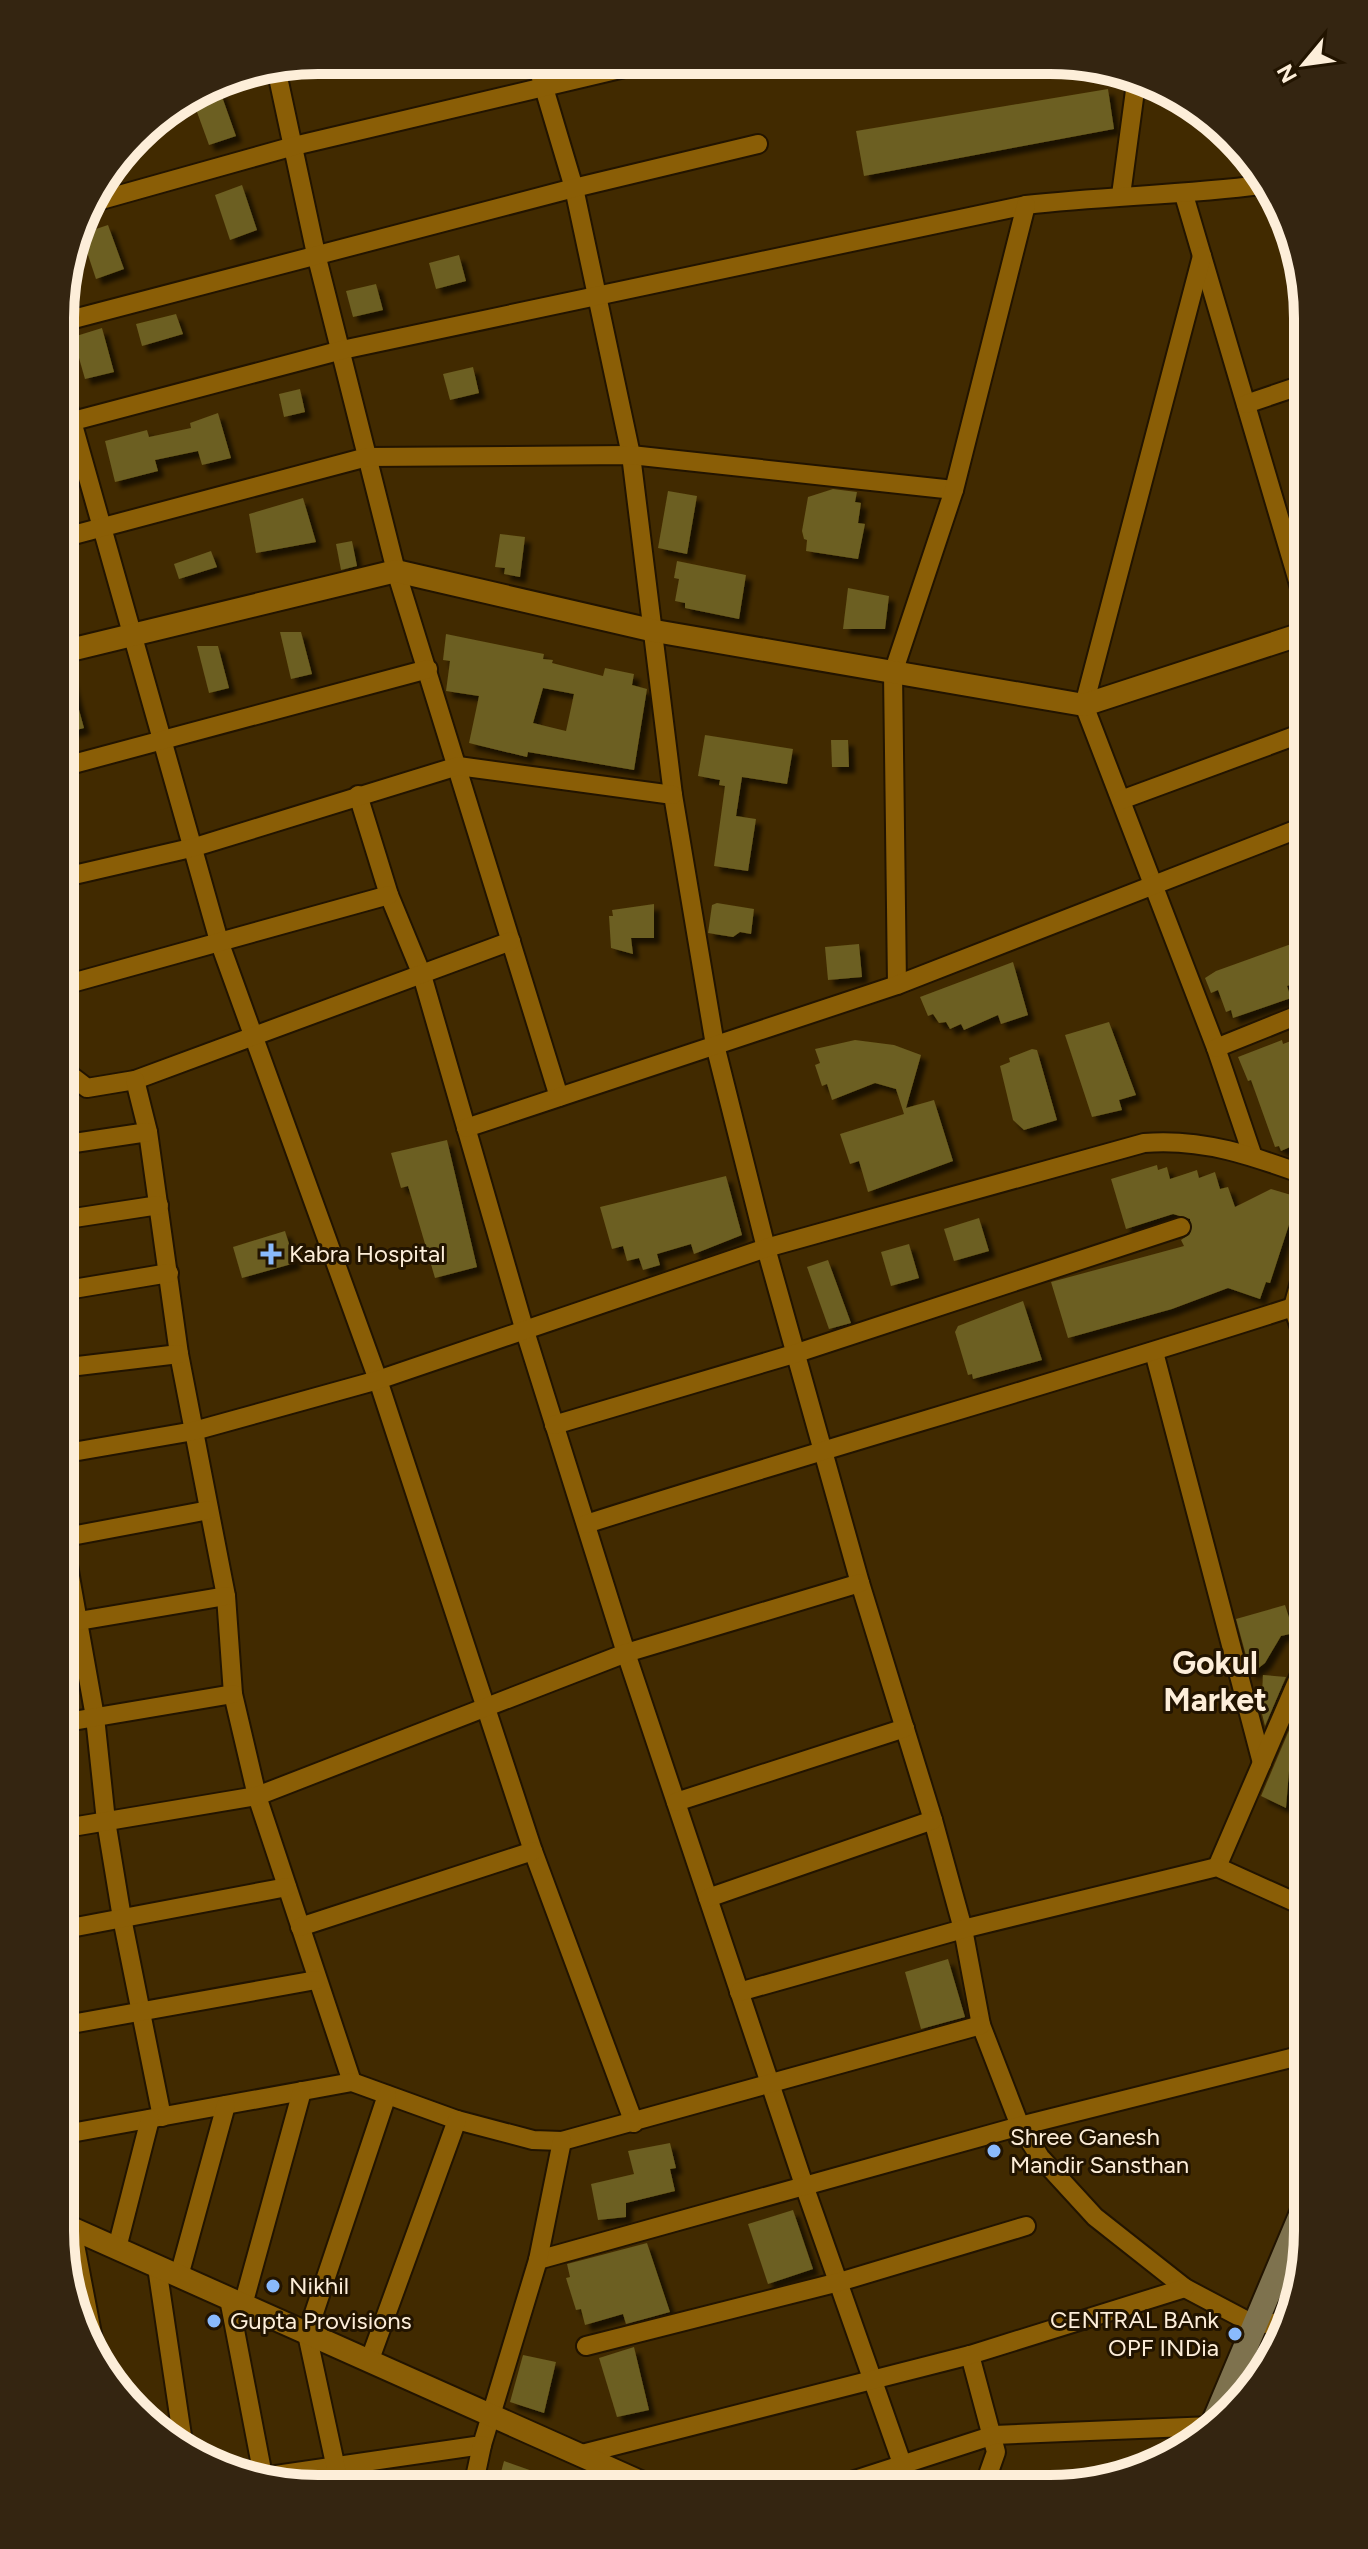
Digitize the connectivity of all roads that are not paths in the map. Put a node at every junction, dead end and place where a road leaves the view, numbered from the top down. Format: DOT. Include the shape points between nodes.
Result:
graph roads {
  1 [pos="540,74"];
  2 [pos="596,74"];
  3 [pos="278,78"];
  4 [pos="543,86"];
  5 [pos="1135,90"];
  6 [pos="758,144"];
  7 [pos="294,146"];
  8 [pos="1255,186"];
  9 [pos="574,188"];
  10 [pos="1121,195"];
  11 [pos="1184,195"];
  12 [pos="106,199"];
  13 [pos="1026,205"];
  14 [pos="316,254"];
  15 [pos="1202,256"];
  16 [pos="596,296"];
  17 [pos="74,319"];
  18 [pos="342,350"];
  19 [pos="1294,388"];
  20 [pos="1246,404"];
  21 [pos="74,421"];
  22 [pos="74,443"];
  23 [pos="631,455"];
  24 [pos="367,457"];
  25 [pos="954,490"];
  26 [pos="104,527"];
  27 [pos="74,535"];
  28 [pos="1294,567"];
  29 [pos="396,571"];
  30 [pos="655,631"];
  31 [pos="132,632"];
  32 [pos="1294,637"];
  33 [pos="74,649"];
  34 [pos="428,669"];
  35 [pos="893,673"];
  36 [pos="1084,705"];
  37 [pos="1294,736"];
  38 [pos="162,743"];
  39 [pos="74,764"];
  40 [pos="458,766"];
  41 [pos="358,795"];
  42 [pos="673,795"];
  43 [pos="1121,800"];
  44 [pos="1294,830"];
  45 [pos="195,847"];
  46 [pos="74,875"];
  47 [pos="1154,884"];
  48 [pos="389,895"];
  49 [pos="219,941"];
  50 [pos="511,941"];
  51 [pos="422,975"];
  52 [pos="74,982"];
  53 [pos="897,985"];
  54 [pos="1294,1017"];
  55 [pos="252,1035"];
  56 [pos="715,1045"];
  57 [pos="1216,1048"];
  58 [pos="74,1078"];
  59 [pos="135,1080"];
  60 [pos="559,1097"];
  61 [pos="466,1128"];
  62 [pos="148,1132"];
  63 [pos="74,1143"];
  64 [pos="1252,1154"];
  65 [pos="1294,1169"];
  66 [pos="159,1205"];
  67 [pos="74,1218"];
  68 [pos="1181,1227"];
  69 [pos="766,1248"];
  70 [pos="169,1273"];
  71 [pos="74,1289"];
  72 [pos="1293,1307"];
  73 [pos="524,1328"];
  74 [pos="1154,1352"];
  75 [pos="797,1353"];
  76 [pos="179,1354"];
  77 [pos="74,1366"];
  78 [pos="378,1380"];
  79 [pos="554,1425"];
  80 [pos="194,1431"];
  81 [pos="825,1448"];
  82 [pos="74,1452"];
  83 [pos="209,1510"];
  84 [pos="586,1524"];
  85 [pos="74,1532"];
  86 [pos="860,1583"];
  87 [pos="226,1596"];
  88 [pos="74,1621"];
  89 [pos="74,1640"];
  90 [pos="626,1653"];
  91 [pos="1293,1690"];
  92 [pos="233,1694"];
  93 [pos="484,1708"];
  94 [pos="95,1717"];
  95 [pos="74,1721"];
  96 [pos="905,1728"];
  97 [pos="1262,1763"];
  98 [pos="257,1796"];
  99 [pos="676,1802"];
  100 [pos="933,1820"];
  101 [pos="106,1821"];
  102 [pos="74,1827"];
  103 [pos="533,1851"];
  104 [pos="1217,1867"];
  105 [pos="287,1887"];
  106 [pos="708,1898"];
  107 [pos="1293,1901"];
  108 [pos="122,1918"];
  109 [pos="74,1927"];
  110 [pos="300,1927"];
  111 [pos="963,1929"];
  112 [pos="316,1980"];
  113 [pos="739,1992"];
  114 [pos="139,2012"];
  115 [pos="74,2024"];
  116 [pos="981,2025"];
  117 [pos="1293,2057"];
  118 [pos="771,2081"];
  119 [pos="352,2082"];
  120 [pos="302,2091"];
  121 [pos="387,2095"];
  122 [pos="226,2105"];
  123 [pos="156,2118"];
  124 [pos="457,2120"];
  125 [pos="634,2123"];
  126 [pos="1020,2126"];
  127 [pos="74,2133"];
  128 [pos="562,2141"];
  129 [pos="805,2188"];
  130 [pos="1026,2226"];
  131 [pos="74,2229"];
  132 [pos="1293,2234"];
  133 [pos="117,2248"];
  134 [pos="538,2260"];
  135 [pos="157,2267"];
  136 [pos="179,2276"];
  137 [pos="839,2282"];
  138 [pos="1185,2288"];
  139 [pos="236,2302"];
  140 [pos="1276,2323"];
  141 [pos="1255,2325"];
  142 [pos="307,2334"];
  143 [pos="586,2346"];
  144 [pos="970,2355"];
  145 [pos="369,2362"];
  146 [pos="870,2379"];
  147 [pos="1221,2405"];
  148 [pos="491,2418"];
  149 [pos="1194,2429"];
  150 [pos="182,2433"];
  151 [pos="994,2435"];
  152 [pos="482,2445"];
  153 [pos="582,2454"];
  154 [pos="335,2465"];
  155 [pos="902,2465"];
  156 [pos="259,2468"];
  157 [pos="288,2473"];
  158 [pos="337,2475"];
  159 [pos="476,2475"];
  160 [pos="626,2475"];
  161 [pos="871,2475"];
  162 [pos="906,2475"];
  163 [pos="988,2475"];
  1 -- 4 [label="street"];
  2 -- 4 [label="street"];
  3 -- 7 [label="street"];
  4 -- 7 [label="street"];
  4 -- 9 [label="street"];
  5 -- 10 [label="street"];
  6 -- 9 [label="street"];
  7 -- 12 [label="street"];
  7 -- 14 [label="street"];
  8 -- 11 [label="street"];
  9 -- 14 [label="street"];
  9 -- 16 [label="street"];
  10 -- 11 [label="street"];
  10 -- 13 [label="street"];
  11 -- 15 [label="street"];
  13 -- 16 [label="street"];
  13 -- 25 [label="street"];
  14 -- 17 [label="street"];
  14 -- 18 [label="street"];
  15 -- 20 [label="street"];
  15 -- 36 [label="street"];
  16 -- 18 [label="street"];
  16 -- 23 [label="street"];
  18 -- 21 [label="street"];
  18 -- 24 [label="street"];
  19 -- 20 [label="street"];
  20 -- 28 [label="street"];
  22 -- 26 [label="street"];
  23 -- 24 [label="street"];
  23 -- 25 [label="street"];
  23 -- 30 [label="street"];
  24 -- 26 [label="street"];
  24 -- 29 [label="street"];
  25 -- 35 [label="street"];
  26 -- 27 [label="street"];
  26 -- 31 [label="street"];
  29 -- 30 [label="street"];
  29 -- 31 [label="street"];
  29 -- 34 [label="street"];
  30 -- 35 [label="street"];
  30 -- 42 [label="street"];
  31 -- 33 [label="street"];
  31 -- 38 [label="street"];
  32 -- 36 [label="street"];
  34 -- 38 [label="street"];
  34 -- 40 [label="street"];
  35 -- 36 [label="street"];
  35 -- 53 [label="street"];
  36 -- 43 [label="street"];
  37 -- 43 [label="street"];
  38 -- 39 [label="street"];
  38 -- 45 [label="street"];
  40 -- 41 [label="street"];
  40 -- 42 [label="street"];
  40 -- 50 [label="street"];
  41 -- 45 [label="street"];
  41 -- 48 [label="street"];
  42 -- 56 [label="street"];
  43 -- 47 [label="street"];
  44 -- 47 [label="street"];
  45 -- 46 [label="street"];
  45 -- 49 [label="street"];
  47 -- 53 [label="street"];
  47 -- 57 [label="street"];
  48 -- 49 [label="street"];
  48 -- 51 [label="street"];
  49 -- 52 [label="street"];
  49 -- 55 [label="street"];
  50 -- 51 [label="street"];
  50 -- 60 [label="street"];
  51 -- 55 [label="street"];
  51 -- 61 [label="street"];
  53 -- 56 [label="street"];
  54 -- 57 [label="street"];
  55 -- 59 [label="street"];
  55 -- 78 [label="street"];
  56 -- 60 [label="street"];
  56 -- 69 [label="street"];
  57 -- 64 [label="street"];
  58 -- 59 [label="street" via="87,1088"];
  59 -- 62 [label="street"];
  60 -- 61 [label="street"];
  61 -- 73 [label="street"];
  62 -- 63 [label="street"];
  62 -- 66 [label="street"];
  64 -- 65 [label="street"];
  64 -- 69 [label="street" via="1180,1140 1144,1143"];
  66 -- 67 [label="street"];
  66 -- 70 [label="street"];
  68 -- 75 [label="street"];
  69 -- 73 [label="street"];
  69 -- 75 [label="street"];
  70 -- 71 [label="street"];
  70 -- 76 [label="street"];
  72 -- 74 [label="street"];
  73 -- 78 [label="street"];
  73 -- 79 [label="street"];
  74 -- 81 [label="street"];
  74 -- 97 [label="street"];
  75 -- 79 [label="street"];
  75 -- 81 [label="street"];
  76 -- 77 [label="street"];
  76 -- 80 [label="street"];
  78 -- 80 [label="street"];
  78 -- 93 [label="street"];
  79 -- 84 [label="street"];
  80 -- 82 [label="street"];
  80 -- 83 [label="street"];
  81 -- 84 [label="street"];
  81 -- 86 [label="street"];
  83 -- 85 [label="street"];
  83 -- 87 [label="street"];
  84 -- 90 [label="street"];
  86 -- 90 [label="street"];
  86 -- 96 [label="street"];
  87 -- 88 [label="street"];
  87 -- 92 [label="street"];
  89 -- 94 [label="street"];
  90 -- 93 [label="street"];
  90 -- 99 [label="street"];
  91 -- 97 [label="street"];
  92 -- 94 [label="street"];
  92 -- 98 [label="street"];
  93 -- 98 [label="street"];
  93 -- 103 [label="street"];
  94 -- 95 [label="street"];
  94 -- 101 [label="street"];
  96 -- 99 [label="street"];
  96 -- 100 [label="street"];
  97 -- 104 [label="street"];
  98 -- 101 [label="street"];
  98 -- 105 [label="street"];
  99 -- 106 [label="street"];
  100 -- 106 [label="street"];
  100 -- 111 [label="street"];
  101 -- 102 [label="street"];
  101 -- 108 [label="street"];
  103 -- 110 [label="street"];
  103 -- 125 [label="street"];
  104 -- 107 [label="street"];
  104 -- 111 [label="street"];
  105 -- 108 [label="street"];
  105 -- 110 [label="street"];
  106 -- 113 [label="street"];
  108 -- 109 [label="street"];
  108 -- 114 [label="street"];
  110 -- 112 [label="street"];
  111 -- 113 [label="street"];
  111 -- 116 [label="street"];
  112 -- 114 [label="street"];
  112 -- 119 [label="street"];
  113 -- 118 [label="street"];
  114 -- 115 [label="street"];
  114 -- 123 [label="street"];
  116 -- 118 [label="street"];
  116 -- 126 [label="street"];
  117 -- 126 [label="street"];
  118 -- 125 [label="street"];
  118 -- 129 [label="street"];
  119 -- 120 [label="street"];
  119 -- 121 [label="street"];
  120 -- 122 [label="street"];
  120 -- 139 [label="street"];
  121 -- 124 [label="street"];
  121 -- 142 [label="street"];
  122 -- 123 [label="street"];
  122 -- 136 [label="street"];
  123 -- 127 [label="street"];
  123 -- 133 [label="street"];
  124 -- 128 [label="street" via="533,2140"];
  124 -- 145 [label="street"];
  125 -- 128 [label="street"];
  126 -- 129 [label="street"];
  126 -- 138 [label="street" via="1040,2157 1095,2217"];
  128 -- 134 [label="street"];
  129 -- 134 [label="street"];
  129 -- 137 [label="street"];
  130 -- 137 [label="street"];
  131 -- 133 [label="street"];
  132 -- 141 [label="main road"];
  133 -- 135 [label="street"];
  134 -- 148 [label="street"];
  135 -- 136 [label="street"];
  135 -- 150 [label="street"];
  136 -- 139 [label="street"];
  137 -- 143 [label="street"];
  137 -- 146 [label="street"];
  138 -- 141 [label="street"];
  138 -- 144 [label="street"];
  139 -- 142 [label="street"];
  139 -- 156 [label="street"];
  140 -- 141 [label="street"];
  141 -- 147 [label="main road"];
  142 -- 145 [label="street"];
  142 -- 154 [label="street"];
  144 -- 146 [label="street"];
  144 -- 151 [label="street"];
  145 -- 148 [label="street"];
  146 -- 153 [label="street"];
  146 -- 155 [label="street"];
  148 -- 152 [label="street"];
  148 -- 153 [label="street"];
  149 -- 151 [label="street"];
  151 -- 155 [label="street"];
  151 -- 163 [label="street" via="995,2458"];
  152 -- 154 [label="street"];
  152 -- 159 [label="street"];
  153 -- 160 [label="street"];
  154 -- 157 [label="street"];
  154 -- 158 [label="street"];
  155 -- 161 [label="street"];
  155 -- 162 [label="street"];
}
